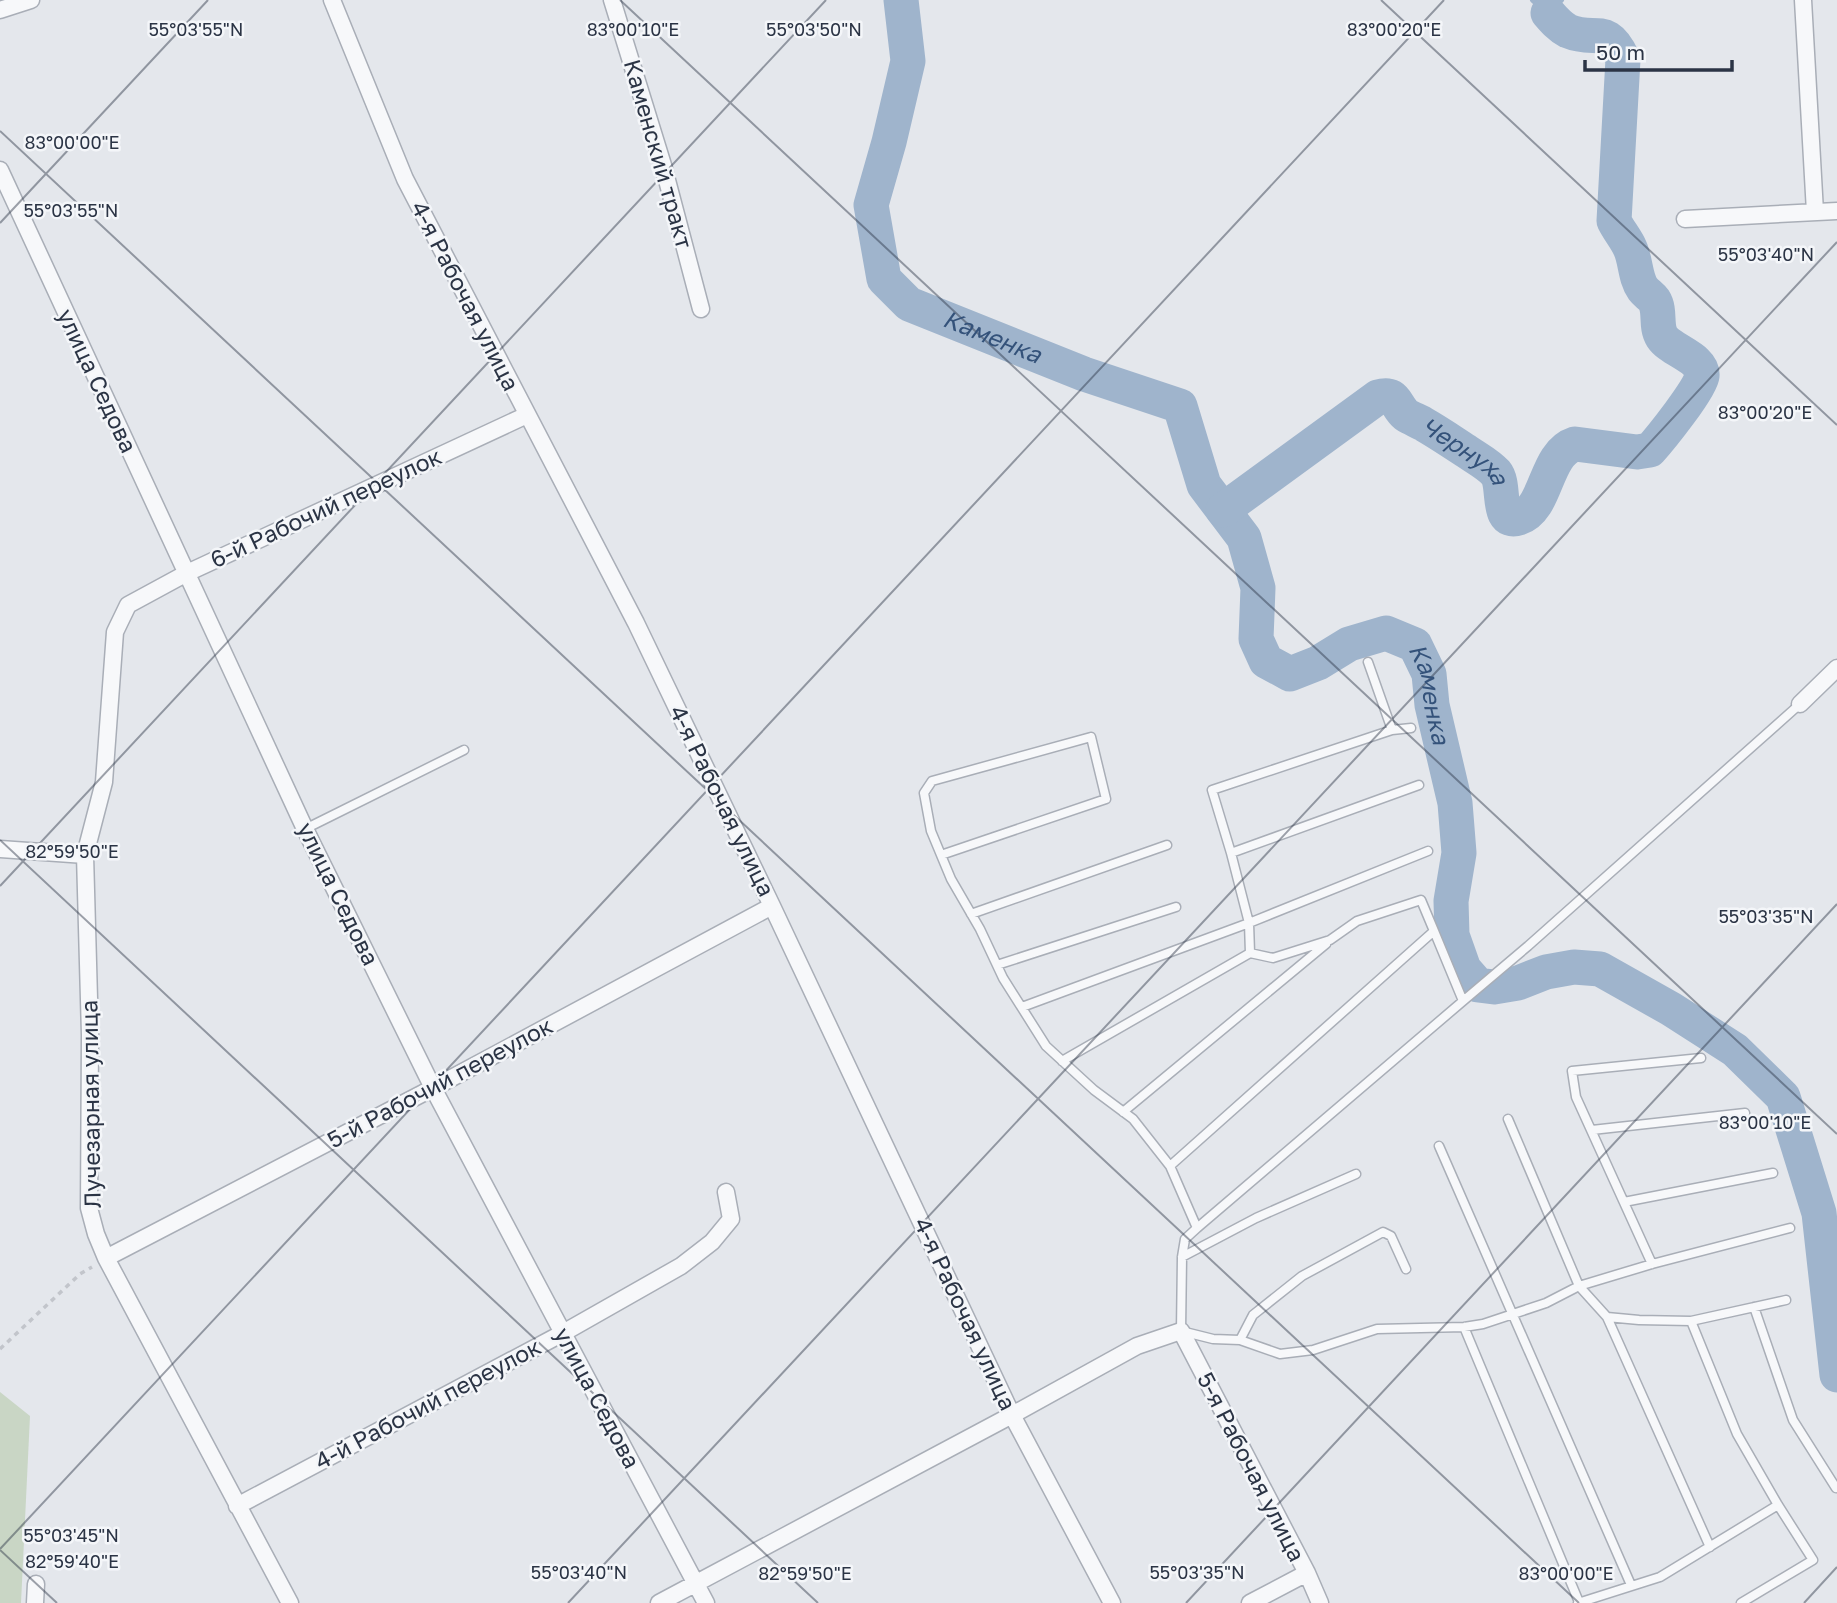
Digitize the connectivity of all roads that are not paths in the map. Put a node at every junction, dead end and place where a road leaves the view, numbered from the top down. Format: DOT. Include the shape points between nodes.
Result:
graph roads {
  1 [pos="31,0"];
  2 [pos="332,0"];
  3 [pos="612,0"];
  4 [pos="1802,0"];
  5 [pos="0,10"];
  6 [pos="0,170"];
  7 [pos="1837,211"];
  8 [pos="1815,212"];
  9 [pos="1685,219"];
  10 [pos="701,309"];
  11 [pos="527,415"];
  12 [pos="187,573"];
  13 [pos="128,605"];
  14 [pos="1368,662"];
  15 [pos="1837,668"];
  16 [pos="1800,704"];
  17 [pos="1411,727"];
  18 [pos="1392,730"];
  19 [pos="464,750"];
  20 [pos="1419,785"];
  21 [pos="305,829"];
  22 [pos="1167,845"];
  23 [pos="0,849"];
  24 [pos="1428,851"];
  25 [pos="1231,853"];
  26 [pos="85,855"];
  27 [pos="941,855"];
  28 [pos="772,906"];
  29 [pos="1176,907"];
  30 [pos="971,914"];
  31 [pos="1249,923"];
  32 [pos="1434,931"];
  33 [pos="1330,940"];
  34 [pos="1250,953"];
  35 [pos="998,965"];
  36 [pos="1463,1001"];
  37 [pos="1022,1007"];
  38 [pos="1701,1058"];
  39 [pos="1062,1061"];
  40 [pos="433,1088"];
  41 [pos="1123,1112"];
  42 [pos="1745,1113"];
  43 [pos="1507,1118"];
  44 [pos="1592,1130"];
  45 [pos="1438,1146"];
  46 [pos="1170,1166"];
  47 [pos="1773,1173"];
  48 [pos="1356,1174"];
  49 [pos="726,1192"];
  50 [pos="1624,1202"];
  51 [pos="1197,1228"];
  52 [pos="1790,1228"];
  53 [pos="1182,1257"];
  54 [pos="106,1258"];
  55 [pos="1652,1264"];
  56 [pos="1406,1269"];
  57 [pos="1579,1286"];
  58 [pos="1786,1300"];
  59 [pos="1754,1307"];
  60 [pos="1513,1314"];
  61 [pos="1607,1317"];
  62 [pos="1691,1321"];
  63 [pos="1464,1327"];
  64 [pos="1181,1331"];
  65 [pos="563,1333"];
  66 [pos="1240,1340"];
  67 [pos="1012,1415"];
  68 [pos="1836,1488"];
  69 [pos="1778,1505"];
  70 [pos="237,1506"];
  71 [pos="1710,1548"];
  72 [pos="1307,1573"];
  73 [pos="36,1584"];
  74 [pos="695,1584"];
  75 [pos="1631,1585"];
  76 [pos="35,1603"];
  77 [pos="290,1603"];
  78 [pos="660,1603"];
  79 [pos="706,1603"];
  80 [pos="1112,1603"];
  81 [pos="1250,1603"];
  82 [pos="1320,1603"];
  83 [pos="1578,1603"];
  84 [pos="1741,1603"];
  1 -- 5 [label="street"];
  2 -- 11 [label="street, 4-я Рабочая улица" via="405,178"];
  3 -- 10 [label="street, Каменский тракт"];
  4 -- 8 [label="street"];
  6 -- 12 [label="street, улица Седова"];
  7 -- 8 [label="street"];
  8 -- 9 [label="street"];
  11 -- 12 [label="street, 6-й Рабочий переулок"];
  11 -- 28 [label="street, 4-я Рабочая улица" via="636,622"];
  12 -- 13 [label="street, 6-й Рабочий переулок"];
  12 -- 21 [label="street, улица Седова"];
  13 -- 26 [label="street, Лучезарная улица" via="116,632 104,782"];
  14 -- 18 [label="lane"];
  15 -- 16 [label="street"];
  16 -- 36 [label="lane"];
  17 -- 18 [label="lane"];
  18 -- 25 [label="lane" via="1212,790"];
  19 -- 21 [label="lane"];
  20 -- 25 [label="lane"];
  21 -- 40 [label="street, улица Седова"];
  22 -- 30 [label="lane"];
  23 -- 26 [label="street"];
  24 -- 31 [label="lane"];
  25 -- 31 [label="lane"];
  26 -- 54 [label="street, Лучезарная улица" via="89,1208"];
  27 -- 27 [label="lane" via="924,793 932,781 1091,737 1106,799"];
  27 -- 30 [label="lane"];
  28 -- 40 [label="street, 5-й Рабочий переулок"];
  28 -- 67 [label="street, 4-я Рабочая улица"];
  29 -- 35 [label="lane"];
  30 -- 35 [label="lane"];
  31 -- 34 [label="lane"];
  31 -- 37 [label="lane"];
  32 -- 33 [label="lane" via="1421,900 1357,921"];
  32 -- 36 [label="lane"];
  32 -- 46 [label="lane"];
  33 -- 34 [label="lane" via="1273,958"];
  33 -- 41 [label="lane"];
  34 -- 39 [label="lane"];
  35 -- 37 [label="lane"];
  36 -- 51 [label="lane"];
  37 -- 39 [label="lane" via="1046,1046"];
  38 -- 44 [label="lane" via="1572,1071 1576,1097"];
  39 -- 41 [label="lane"];
  40 -- 54 [label="street, 5-й Рабочий переулок"];
  40 -- 65 [label="street, улица Седова"];
  41 -- 46 [label="lane"];
  42 -- 44 [label="lane"];
  43 -- 57 [label="lane"];
  44 -- 50 [label="lane"];
  45 -- 60 [label="lane"];
  46 -- 51 [label="lane"];
  47 -- 50 [label="lane"];
  48 -- 53 [label="lane"];
  49 -- 65 [label="street, 4-й Рабочий переулок" via="731,1219 712,1242 681,1266"];
  50 -- 55 [label="lane"];
  51 -- 53 [label="lane" via="1185,1239"];
  52 -- 55 [label="lane"];
  53 -- 64 [label="lane"];
  54 -- 70 [label="street, Лучезарная улица"];
  55 -- 57 [label="lane"];
  56 -- 66 [label="lane" via="1391,1236 1383,1232 1302,1276 1254,1315"];
  57 -- 60 [label="lane"];
  57 -- 61 [label="lane"];
  58 -- 59 [label="lane"];
  59 -- 62 [label="lane"];
  59 -- 68 [label="lane" via="1793,1420"];
  60 -- 63 [label="lane"];
  60 -- 75 [label="lane"];
  61 -- 62 [label="lane"];
  61 -- 71 [label="lane"];
  62 -- 69 [label="lane" via="1737,1434"];
  63 -- 66 [label="lane" via="1377,1329 1313,1350 1280,1354"];
  63 -- 83 [label="lane"];
  64 -- 66 [label="lane"];
  64 -- 67 [label="street" via="1137,1346"];
  64 -- 72 [label="street, 5-я Рабочая улица"];
  65 -- 70 [label="street, 4-й Рабочий переулок"];
  65 -- 74 [label="street, улица Седова"];
  67 -- 74 [label="street"];
  67 -- 80 [label="street, 4-я Рабочая улица"];
  69 -- 71 [label="lane"];
  69 -- 84 [label="lane" via="1813,1560"];
  70 -- 77 [label="street, Лучезарная улица"];
  71 -- 75 [label="lane" via="1660,1577"];
  72 -- 81 [label="street"];
  72 -- 82 [label="street, 5-я Рабочая улица"];
  73 -- 76 [label="street"];
  74 -- 78 [label="street"];
  74 -- 79 [label="street, улица Седова"];
  75 -- 83 [label="lane"];
}
